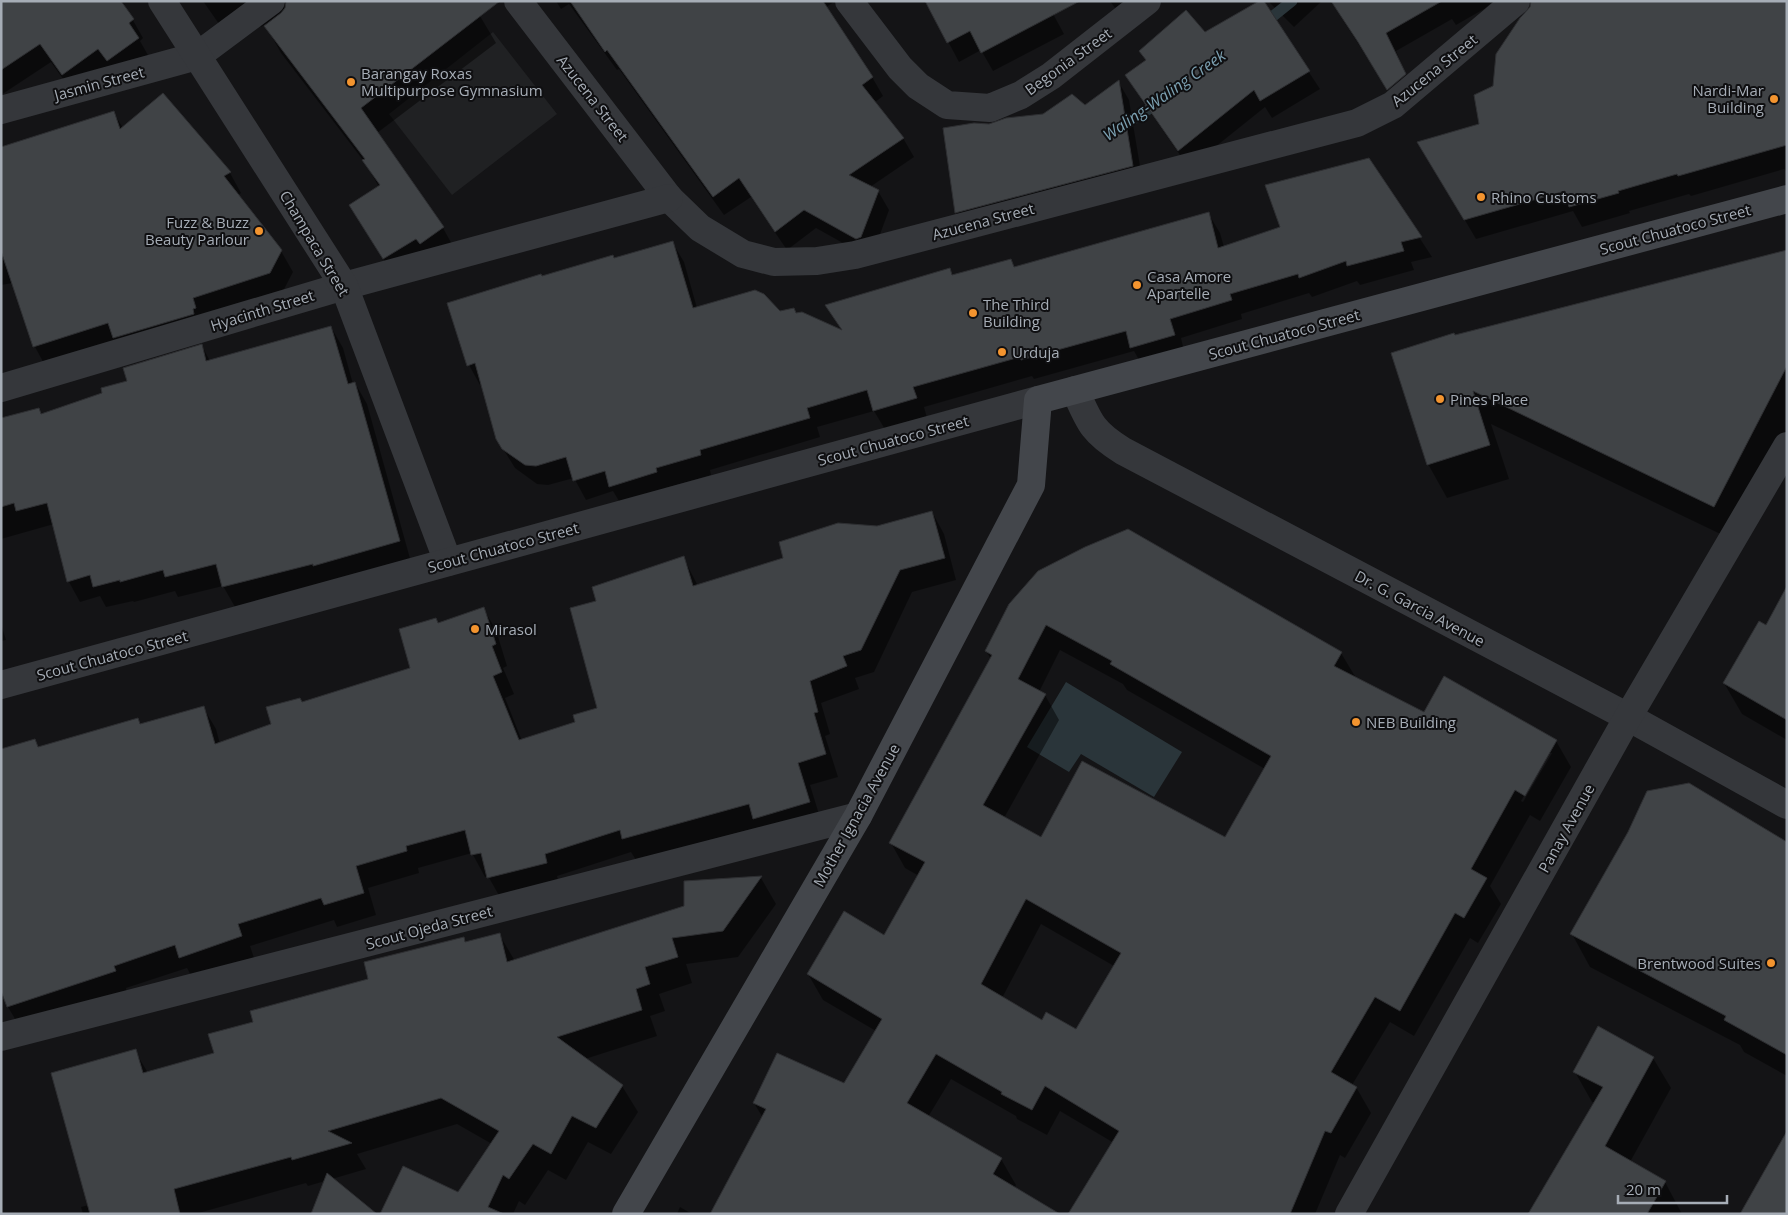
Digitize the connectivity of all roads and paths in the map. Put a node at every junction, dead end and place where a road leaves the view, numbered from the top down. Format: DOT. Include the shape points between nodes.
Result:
graph roads {
  1 [pos="162,1"];
  2 [pos="271,1"];
  3 [pos="518,1"];
  4 [pos="849,1"];
  5 [pos="1147,1"];
  6 [pos="1516,1"];
  7 [pos="197,56"];
  8 [pos="1,110"];
  9 [pos="669,198"];
  10 [pos="1787,199"];
  11 [pos="344,286"];
  12 [pos="1,388"];
  13 [pos="1075,390"];
  14 [pos="1038,400"];
  15 [pos="1787,446"];
  16 [pos="448,562"];
  17 [pos="1,685"];
  18 [pos="1628,717"];
  19 [pos="1787,805"];
  20 [pos="858,816"];
  21 [pos="1,1037"];
  22 [pos="626,1214"];
  23 [pos="1349,1214"];
  1 -- 7 [label="street, Champaca Street"];
  2 -- 7 [label="street"];
  3 -- 9 [label="street, Azucena Street"];
  4 -- 5 [label="street, Begonia Street" via="900,68 918,86 947,104 990,108 1021,95 1051,76"];
  6 -- 9 [label="street, Azucena Street" via="1393,105 1357,123 855,255 774,262 744,254 700,228"];
  7 -- 8 [label="street, Jasmin Street"];
  7 -- 11 [label="street, Champaca Street"];
  9 -- 11 [label="street, Hyacinth Street"];
  10 -- 13 [label="main road, Scout Chuatoco Street"];
  11 -- 12 [label="street, Hyacinth Street"];
  11 -- 16 [label="street, Champaca Street"];
  13 -- 14 [label="main road, Scout Chuatoco Street"];
  13 -- 18 [label="street, Dr. G. Garcia Avenue" via="1090,425 1123,452"];
  14 -- 16 [label="street, Scout Chuatoco Street"];
  14 -- 20 [label="main road, Mother Ignacia Avenue" via="1031,485"];
  15 -- 18 [label="street, Panay Avenue"];
  16 -- 17 [label="street, Scout Chuatoco Street"];
  18 -- 19 [label="street, Dr. G. Garcia Avenue"];
  18 -- 23 [label="street, Panay Avenue"];
  20 -- 21 [label="street, Scout Ojeda Street"];
  20 -- 22 [label="main road, Mother Ignacia Avenue"];
}
